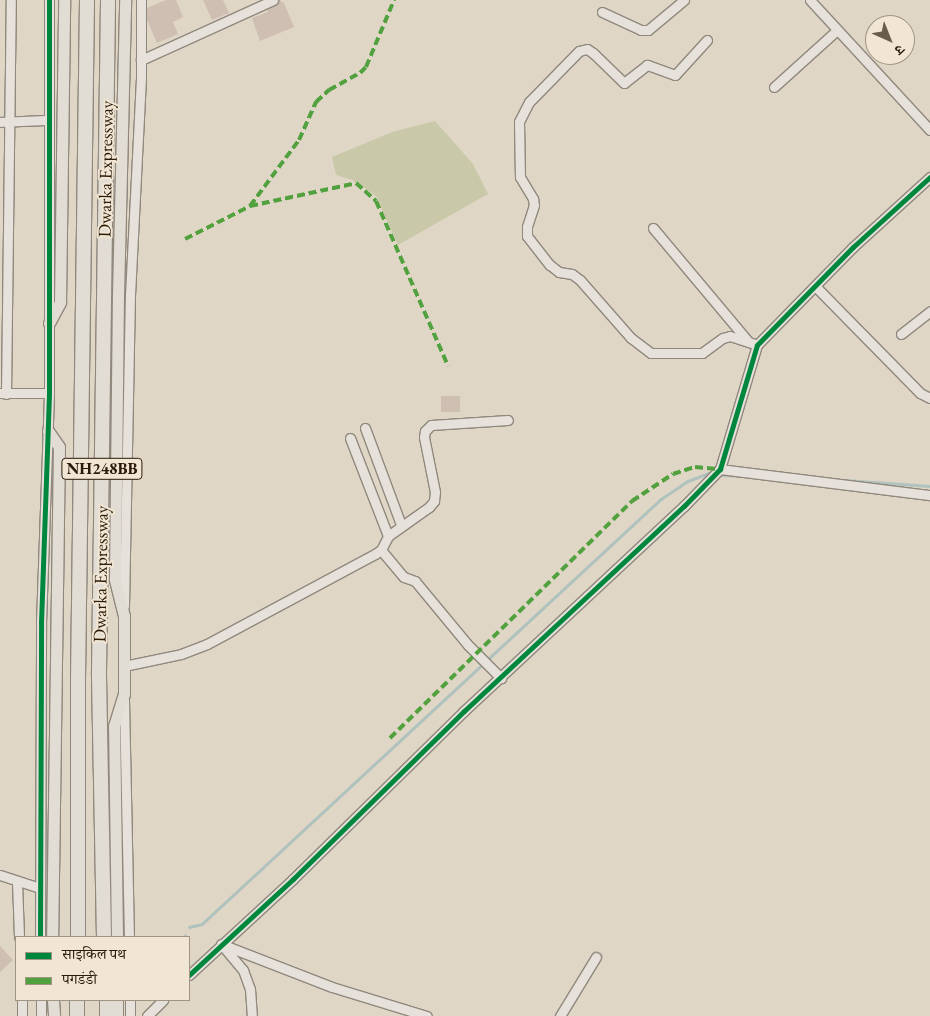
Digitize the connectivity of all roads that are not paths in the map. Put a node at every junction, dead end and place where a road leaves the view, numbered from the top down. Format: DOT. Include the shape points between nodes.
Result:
graph roads {
  1 [pos="11,0"];
  2 [pos="49,0"];
  3 [pos="64,0"];
  4 [pos="87,0"];
  5 [pos="108,0"];
  6 [pos="125,0"];
  7 [pos="141,0"];
  8 [pos="273,0"];
  9 [pos="684,0"];
  10 [pos="810,0"];
  11 [pos="602,12"];
  12 [pos="837,30"];
  13 [pos="707,40"];
  14 [pos="141,60"];
  15 [pos="774,87"];
  16 [pos="48,120"];
  17 [pos="4,121"];
  18 [pos="930,130"];
  19 [pos="930,177"];
  20 [pos="653,228"];
  21 [pos="815,286"];
  22 [pos="930,311"];
  23 [pos="49,323"];
  24 [pos="901,334"];
  25 [pos="747,340"];
  26 [pos="757,345"];
  27 [pos="49,393"];
  28 [pos="3,394"];
  29 [pos="930,398"];
  30 [pos="508,420"];
  31 [pos="365,428"];
  32 [pos="48,430"];
  33 [pos="350,438"];
  34 [pos="720,469"];
  35 [pos="930,495"];
  36 [pos="401,526"];
  37 [pos="388,536"];
  38 [pos="381,550"];
  39 [pos="124,616"];
  40 [pos="124,666"];
  41 [pos="502,678"];
  42 [pos="124,694"];
  43 [pos="0,875"];
  44 [pos="17,882"];
  45 [pos="40,888"];
  46 [pos="19,936"];
  47 [pos="40,936"];
  48 [pos="52,936"];
  49 [pos="78,936"];
  50 [pos="104,936"];
  51 [pos="117,936"];
  52 [pos="129,936"];
  53 [pos="221,944"];
  54 [pos="596,957"];
  55 [pos="190,974"];
  56 [pos="22,1001"];
  57 [pos="41,1001"];
  58 [pos="53,1001"];
  59 [pos="78,1001"];
  60 [pos="106,1001"];
  61 [pos="117,1001"];
  62 [pos="130,1001"];
  63 [pos="162,1001"];
  64 [pos="22,1016"];
  65 [pos="42,1016"];
  66 [pos="54,1016"];
  67 [pos="78,1016"];
  68 [pos="108,1016"];
  69 [pos="117,1016"];
  70 [pos="130,1016"];
  71 [pos="147,1016"];
  72 [pos="252,1016"];
  73 [pos="426,1016"];
  74 [pos="560,1016"];
  1 -- 17 [label="street"];
  2 -- 16 [label="street"];
  3 -- 23 [label="main road" via="60,302"];
  4 -- 49 [label="highway, Dwarka Expressway / NH248BB"];
  5 -- 50 [label="highway, Dwarka Expressway / NH248BB" via="99,672"];
  6 -- 39 [label="main road" via="115,579"];
  7 -- 14 [label="street"];
  8 -- 14 [label="street"];
  9 -- 11 [label="street" via="648,30 641,30"];
  10 -- 12 [label="street"];
  12 -- 15 [label="street"];
  12 -- 18 [label="street"];
  13 -- 25 [label="street" via="674,75 647,65 624,83 593,53 587,49 579,50 529,102 520,122 520,177 534,199 527,236 550,265 580,280 631,338 651,353 698,354 730,336"];
  14 -- 39 [label="street" via="130,295"];
  16 -- 17 [label="street"];
  16 -- 23 [label="street"];
  17 -- 28 [label="street"];
  19 -- 21 [label="street"];
  20 -- 25 [label="street"];
  21 -- 26 [label="street"];
  21 -- 29 [label="street" via="920,393"];
  22 -- 24 [label="street"];
  23 -- 27 [label="street"];
  25 -- 26 [label="street"];
  26 -- 34 [label="street"];
  27 -- 28 [label="street"];
  27 -- 32 [label="street"];
  30 -- 36 [label="street" via="431,425 424,437 434,500"];
  31 -- 36 [label="street"];
  32 -- 45 [label="street" via="41,623"];
  32 -- 48 [label="main road" via="59,447"];
  33 -- 37 [label="street"];
  34 -- 35 [label="street"];
  34 -- 41 [label="street"];
  36 -- 37 [label="street"];
  37 -- 38 [label="street"];
  38 -- 40 [label="street" via="207,644 181,654"];
  38 -- 41 [label="street" via="404,578 415,581 468,645"];
  39 -- 40 [label="main road"];
  40 -- 42 [label="main road"];
  41 -- 53 [label="street"];
  42 -- 51 [label="main road" via="114,726"];
  42 -- 52 [label="street"];
  43 -- 44 [label="street"];
  44 -- 45 [label="street"];
  44 -- 46 [label="street"];
  45 -- 47 [label="street"];
  53 -- 55 [label="street"];
  53 -- 72 [label="street" via="243,970 250,989"];
  53 -- 73 [label="street" via="332,987"];
  54 -- 74 [label="street"];
  56 -- 64 [label="street"];
  57 -- 65 [label="street"];
  58 -- 66 [label="main road"];
  59 -- 67 [label="highway"];
  60 -- 68 [label="highway"];
  61 -- 69 [label="main road"];
  62 -- 70 [label="street"];
  63 -- 71 [label="street"];
}
